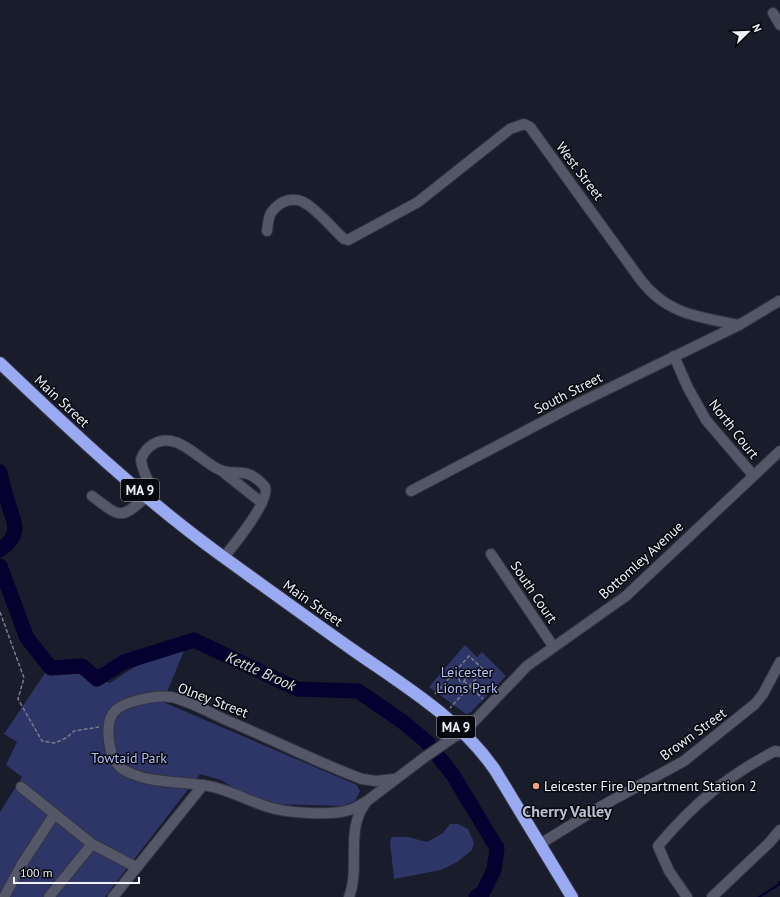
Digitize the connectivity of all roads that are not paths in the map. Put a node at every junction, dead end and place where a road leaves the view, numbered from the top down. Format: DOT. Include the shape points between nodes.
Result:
graph roads {
  1 [pos="772,13"];
  2 [pos="780,25"];
  3 [pos="267,231"];
  4 [pos="780,301"];
  5 [pos="739,325"];
  6 [pos="674,356"];
  7 [pos="0,363"];
  8 [pos="780,450"];
  9 [pos="222,471"];
  10 [pos="753,476"];
  11 [pos="411,491"];
  12 [pos="92,496"];
  13 [pos="150,499"];
  14 [pos="262,503"];
  15 [pos="491,554"];
  16 [pos="224,557"];
  17 [pos="553,646"];
  18 [pos="780,662"];
  19 [pos="463,733"];
  20 [pos="780,752"];
  21 [pos="395,779"];
  22 [pos="203,785"];
  23 [pos="21,787"];
  24 [pos="367,801"];
  25 [pos="54,815"];
  26 [pos="780,830"];
  27 [pos="92,844"];
  28 [pos="540,844"];
  29 [pos="136,868"];
  30 [pos="4,897"];
  31 [pos="49,897"];
  32 [pos="113,897"];
  33 [pos="349,897"];
  34 [pos="572,897"];
  35 [pos="687,897"];
  36 [pos="712,897"];
  1 -- 2 [label="street"];
  3 -- 5 [label="street, West Street" via="270,214 279,204 288,200 299,200 308,204 348,240 418,202 499,136 518,124 524,124 530,127 657,299 692,315"];
  4 -- 5 [label="street"];
  5 -- 6 [label="street, South Street"];
  6 -- 10 [label="street, North Court" via="706,420"];
  6 -- 11 [label="street, South Street"];
  7 -- 13 [label="highway, Main Street / MA 9" via="103,460"];
  8 -- 10 [label="street, Bottomley Avenue"];
  9 -- 13 [label="street" via="177,443 164,439 147,450 141,459 152,486"];
  9 -- 14 [label="street"];
  9 -- 14 [label="street" via="246,473 255,478 266,490"];
  10 -- 17 [label="street, Bottomley Avenue" via="626,596"];
  12 -- 13 [label="street" via="118,514 124,514"];
  13 -- 16 [label="highway, Main Street / MA 9"];
  14 -- 16 [label="street"];
  15 -- 17 [label="street, South Court"];
  16 -- 19 [label="highway, Main Street / MA 9" via="411,690"];
  17 -- 19 [label="street, Bottomley Avenue" via="527,666"];
  18 -- 28 [label="street, Brown Street" via="755,704 688,758"];
  19 -- 21 [label="street, Bottomley Avenue"];
  19 -- 28 [label="highway, Main Street / MA 9" via="495,770"];
  20 -- 35 [label="street" via="775,751 749,765 708,794 658,846 669,871"];
  21 -- 22 [label="street, Olney Street" via="362,779 170,697 143,699 115,710 111,715 109,728 111,754 115,762 126,771 169,782 186,781"];
  21 -- 24 [label="street, Bottomley Avenue"];
  22 -- 24 [label="street, Olney Street" via="284,811 338,812 349,810"];
  22 -- 29 [label="street"];
  23 -- 25 [label="street"];
  24 -- 33 [label="street" via="356,826 353,878"];
  25 -- 27 [label="street"];
  25 -- 30 [label="street"];
  26 -- 36 [label="street"];
  27 -- 29 [label="street"];
  27 -- 31 [label="street"];
  28 -- 34 [label="highway, Main Street / MA 9"];
  29 -- 32 [label="street"];
}
